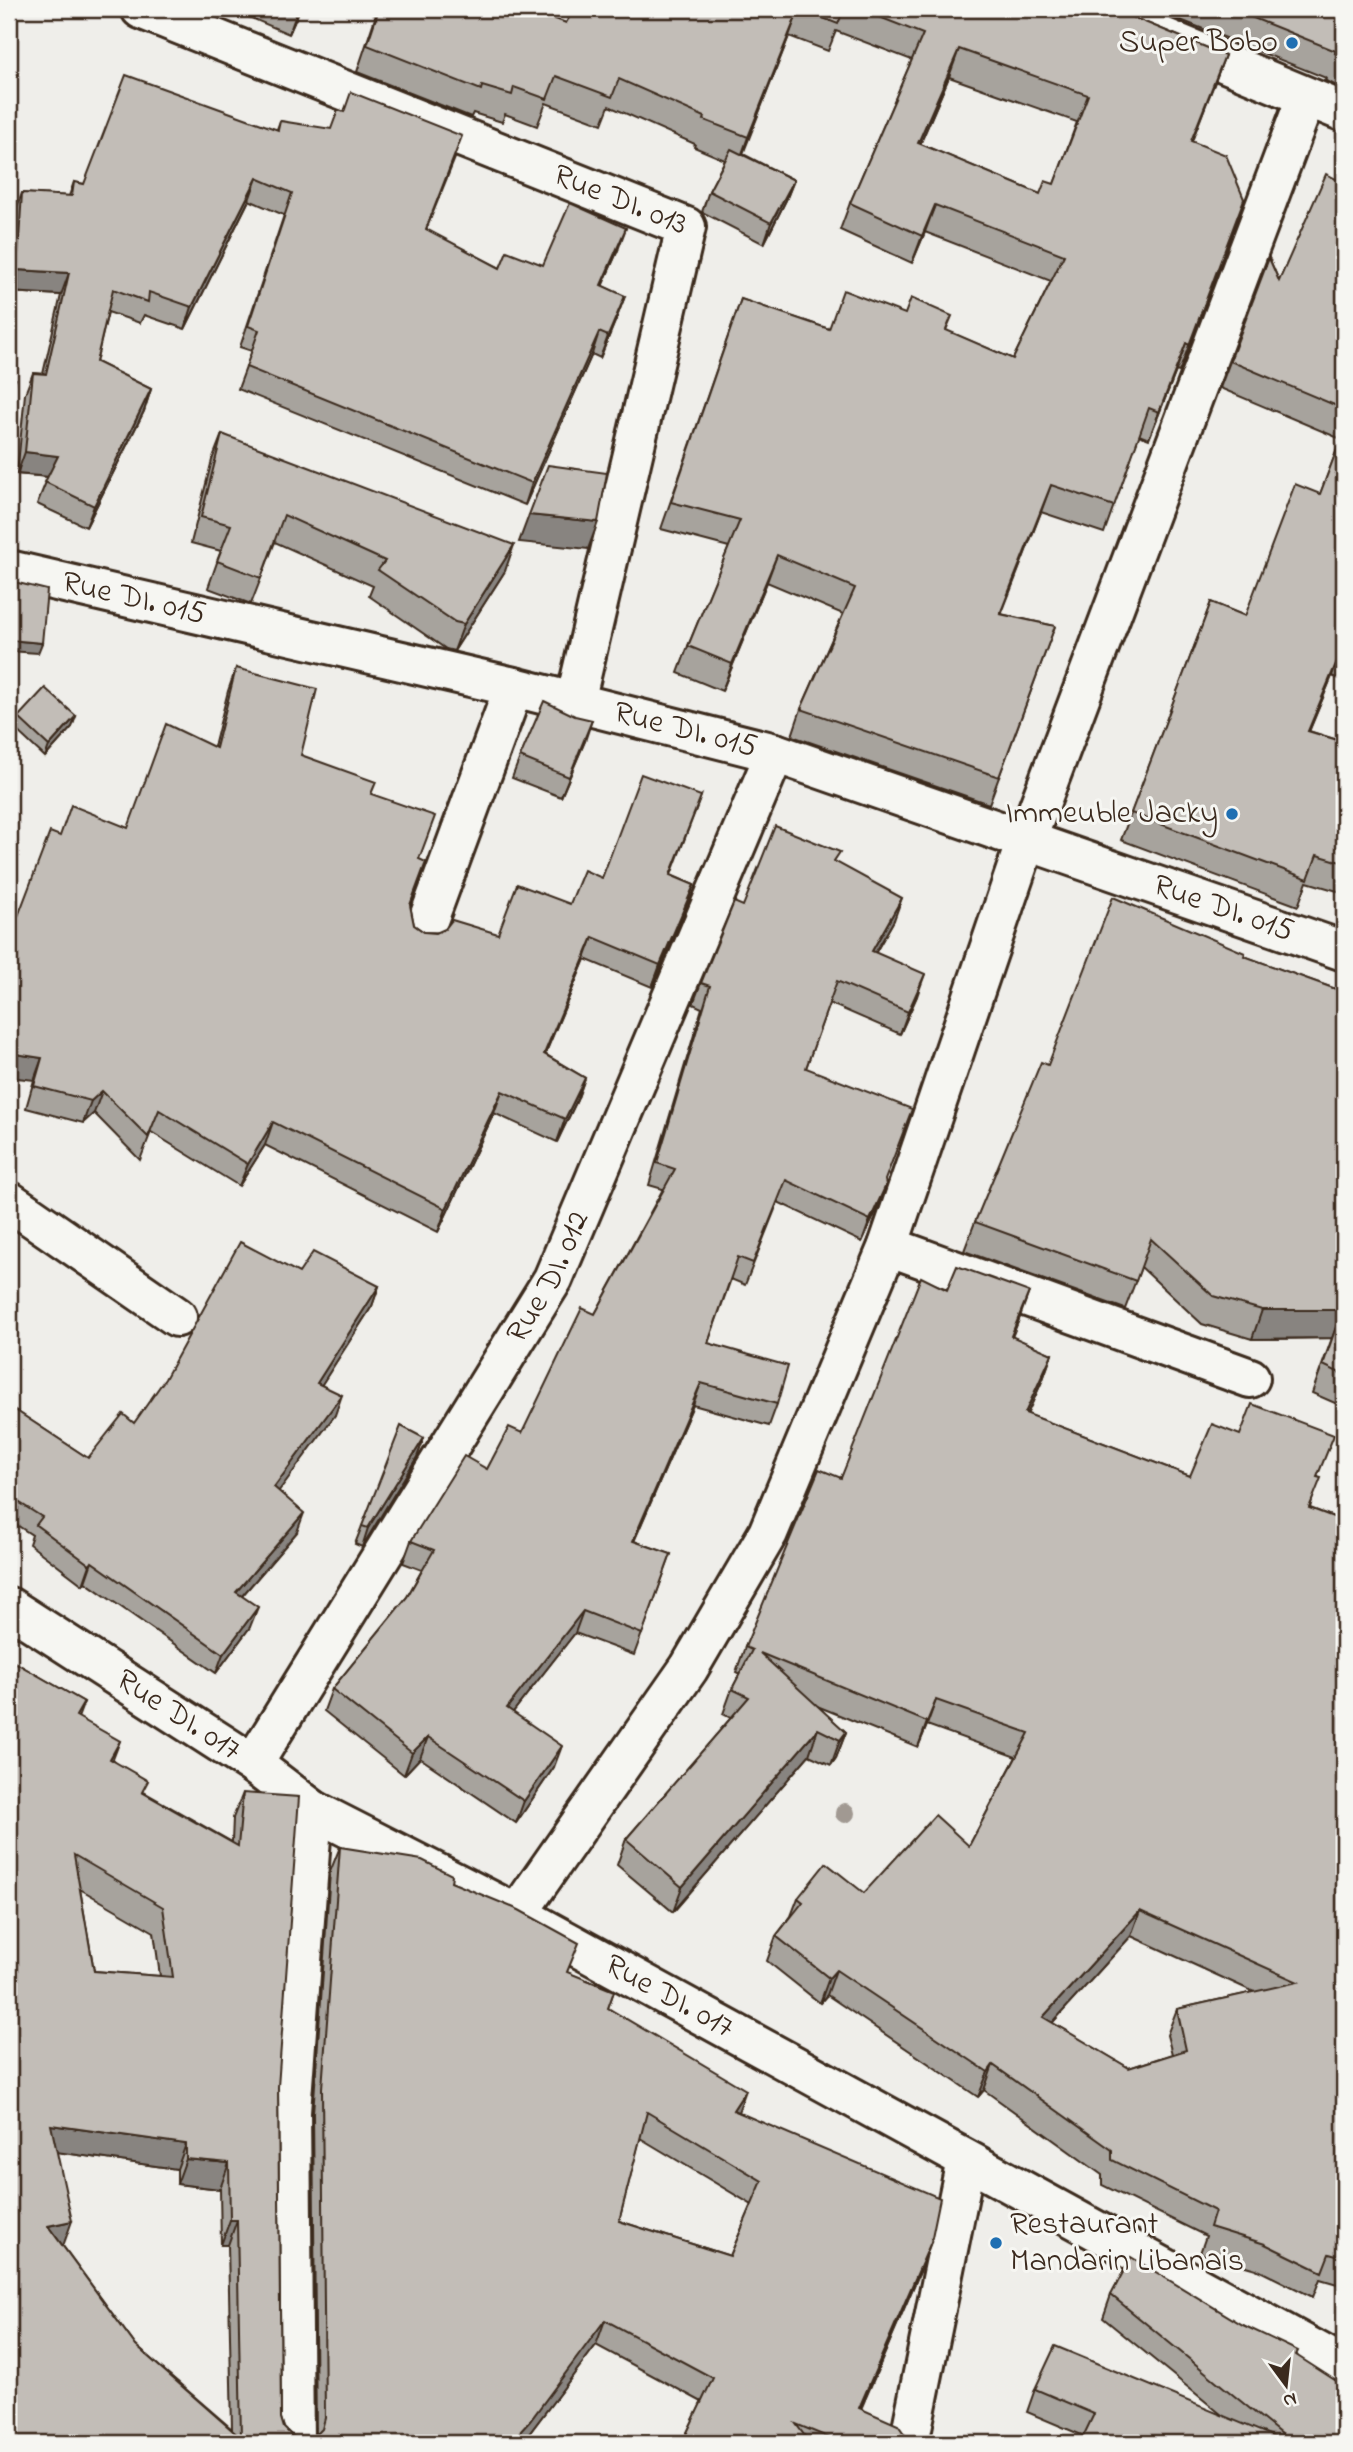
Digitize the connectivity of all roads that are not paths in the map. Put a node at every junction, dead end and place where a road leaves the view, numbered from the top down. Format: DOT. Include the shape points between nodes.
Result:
graph roads {
  1 [pos="141,9"];
  2 [pos="1095,9"];
  3 [pos="1306,98"];
  4 [pos="1344,113"];
  5 [pos="9,570"];
  6 [pos="514,687"];
  7 [pos="575,702"];
  8 [pos="775,753"];
  9 [pos="1026,841"];
  10 [pos="423,934"];
  11 [pos="1344,951"];
  12 [pos="9,1201"];
  13 [pos="888,1246"];
  14 [pos="177,1317"];
  15 [pos="1250,1378"];
  16 [pos="9,1607"];
  17 [pos="253,1764"];
  18 [pos="313,1810"];
  19 [pos="517,1914"];
  20 [pos="966,2160"];
  21 [pos="1344,2366"];
  22 [pos="294,2443"];
  23 [pos="909,2443"];
  1 -- 7 [label="street, Rue DI. 013" via="685,227"];
  2 -- 3 [label="street"];
  3 -- 4 [label="street"];
  3 -- 9 [label="street"];
  5 -- 6 [label="street, Rue DI. 015"];
  6 -- 7 [label="street, Rue DI. 015"];
  6 -- 10 [label="street"];
  7 -- 8 [label="street, Rue DI. 015"];
  8 -- 9 [label="street, Rue DI. 015"];
  8 -- 17 [label="street, Rue DI. 012" via="552,1279"];
  9 -- 11 [label="street, Rue DI. 015"];
  9 -- 13 [label="street"];
  12 -- 14 [label="street"];
  13 -- 15 [label="street"];
  13 -- 19 [label="street" via="768,1533 689,1668"];
  16 -- 17 [label="street, Rue DI. 017"];
  17 -- 18 [label="street, Rue DI. 017"];
  18 -- 19 [label="street, Rue DI. 017"];
  18 -- 22 [label="street" via="291,2112"];
  19 -- 20 [label="street, Rue DI. 017"];
  20 -- 21 [label="street, Rue DI. 017"];
  20 -- 23 [label="street"];
}
